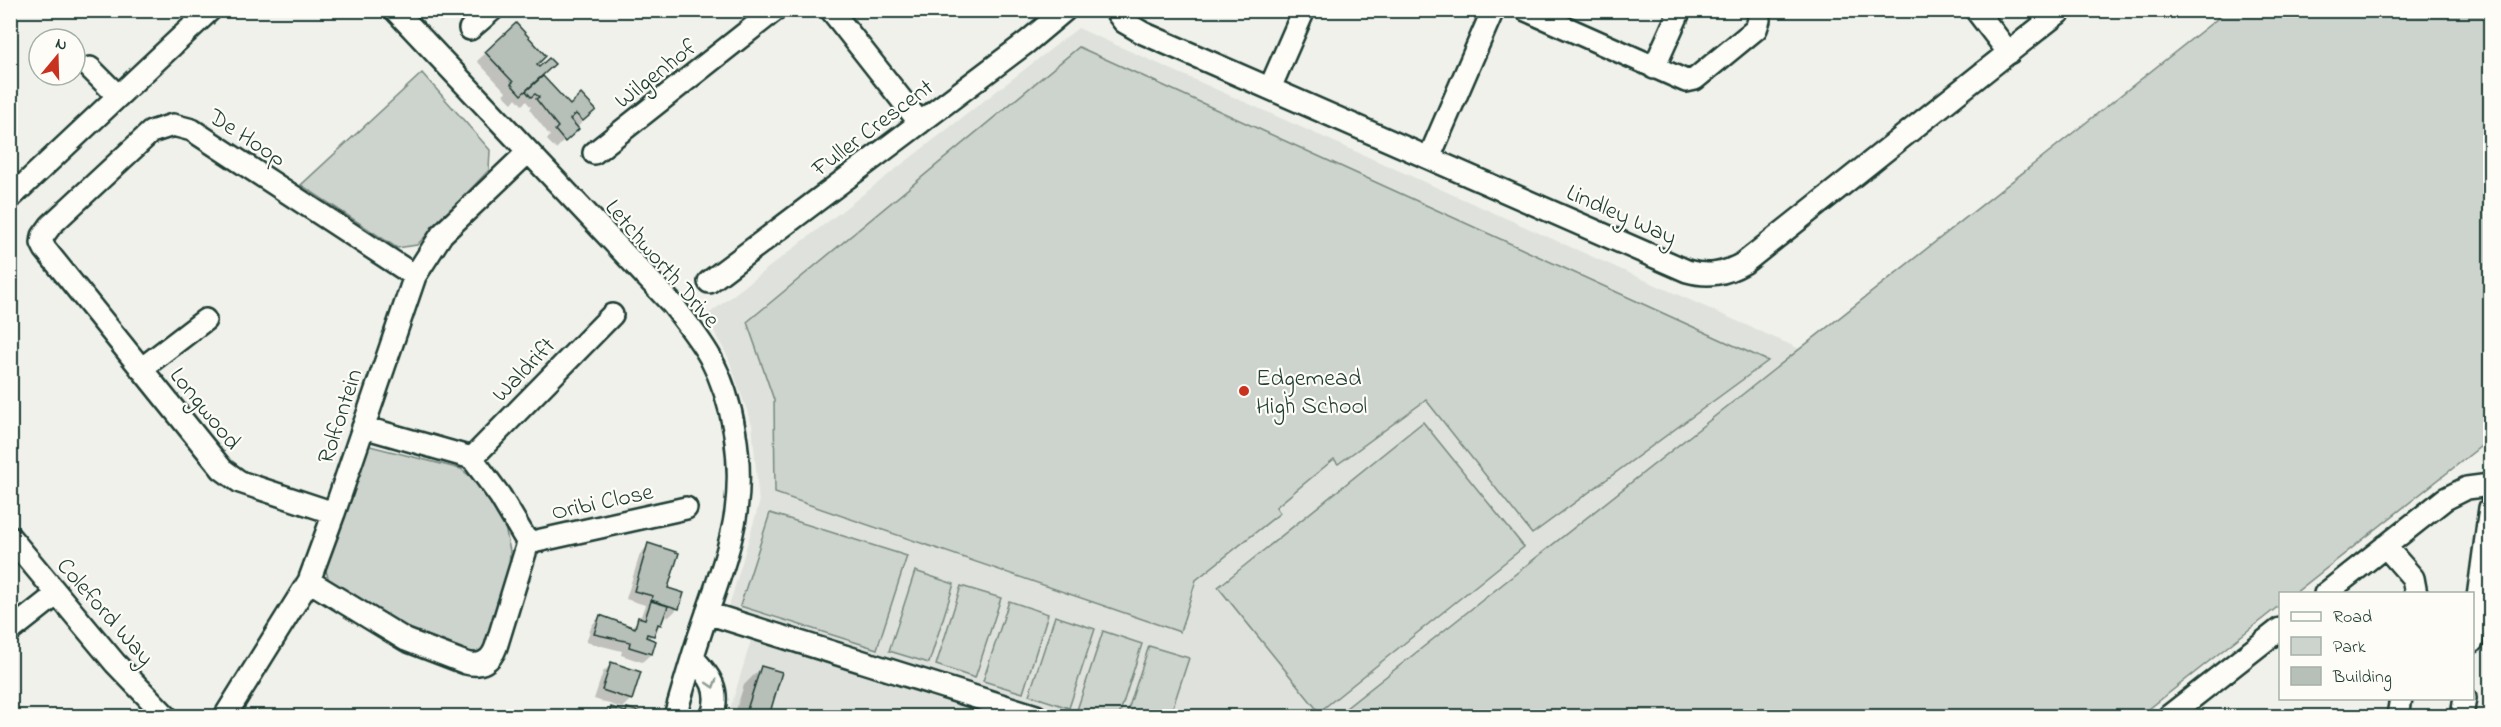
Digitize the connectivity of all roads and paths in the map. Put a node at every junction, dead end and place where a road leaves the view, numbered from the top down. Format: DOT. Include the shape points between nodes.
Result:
graph roads {
  1 [pos="210,10"];
  2 [pos="395,10"];
  3 [pos="492,10"];
  4 [pos="776,10"];
  5 [pos="831,10"];
  6 [pos="1065,10"];
  7 [pos="1114,10"];
  8 [pos="1304,10"];
  9 [pos="1493,10"];
  10 [pos="1526,10"];
  11 [pos="1680,10"];
  12 [pos="1758,10"];
  13 [pos="1976,10"];
  14 [pos="2062,10"];
  15 [pos="470,29"];
  16 [pos="2009,52"];
  17 [pos="90,68"];
  18 [pos="1654,69"];
  19 [pos="1270,88"];
  20 [pos="118,96"];
  21 [pos="920,123"];
  22 [pos="528,152"];
  23 [pos="594,153"];
  24 [pos="1429,158"];
  25 [pos="10,198"];
  26 [pos="42,243"];
  27 [pos="415,276"];
  28 [pos="709,282"];
  29 [pos="612,315"];
  30 [pos="205,320"];
  31 [pos="141,369"];
  32 [pos="363,426"];
  33 [pos="472,458"];
  34 [pos="2490,485"];
  35 [pos="686,508"];
  36 [pos="2490,508"];
  37 [pos="334,513"];
  38 [pos="10,537"];
  39 [pos="528,543"];
  40 [pos="2385,546"];
  41 [pos="309,581"];
  42 [pos="2328,592"];
  43 [pos="2416,592"];
  44 [pos="57,594"];
  45 [pos="707,613"];
  46 [pos="2474,627"];
  47 [pos="2279,630"];
  48 [pos="10,631"];
  49 [pos="693,658"];
  50 [pos="2401,700"];
  51 [pos="2464,700"];
  52 [pos="166,717"];
  53 [pos="225,717"];
  54 [pos="675,717"];
  55 [pos="712,717"];
  56 [pos="1036,717"];
  57 [pos="2169,717"];
  58 [pos="2398,717"];
  59 [pos="2462,717"];
  1 -- 20 [label="street"];
  2 -- 22 [label="street, Letchworth Drive"];
  3 -- 15 [label="street"];
  4 -- 23 [label="street, Wilgenhof"];
  5 -- 21 [label="street"];
  6 -- 21 [label="street, Fuller Crescent"];
  7 -- 19 [label="street, Lindley Way" via="1124,22 1143,33"];
  8 -- 19 [label="street"];
  9 -- 24 [label="street"];
  10 -- 18 [label="street"];
  11 -- 18 [label="street"];
  12 -- 18 [label="street" via="1756,29 1695,79 1680,80"];
  13 -- 16 [label="street"];
  14 -- 16 [label="street, Lindley Way"];
  16 -- 24 [label="street, Lindley Way" via="1744,263 1725,272 1687,271"];
  17 -- 20 [label="street"];
  19 -- 24 [label="street, Lindley Way"];
  20 -- 25 [label="street"];
  21 -- 28 [label="street, Fuller Crescent"];
  22 -- 27 [label="street, Rolfontein" via="442,234"];
  22 -- 45 [label="street, Letchworth Drive" via="673,305 703,346 720,380 734,426 737,494 733,525"];
  26 -- 27 [label="street, De Hoop" via="51,225 151,132 173,125 192,130"];
  26 -- 31 [label="street, Longwood"];
  27 -- 32 [label="street, Rolfontein"];
  29 -- 33 [label="street, Waldrift"];
  30 -- 31 [label="street, Longwood"];
  31 -- 37 [label="street, Longwood" via="214,462 231,476"];
  32 -- 33 [label="street"];
  32 -- 37 [label="street, Rolfontein"];
  33 -- 39 [label="street"];
  34 -- 40 [label="street" via="2455,493"];
  35 -- 39 [label="street, Oribi Close"];
  36 -- 46 [label="street"];
  37 -- 41 [label="street, Rolfontein"];
  38 -- 44 [label="street, Coleford Way"];
  39 -- 41 [label="street" via="494,653 479,664 466,663 406,640"];
  40 -- 42 [label="street"];
  40 -- 43 [label="street" via="2413,578"];
  41 -- 53 [label="street, Rolfontein"];
  44 -- 48 [label="street"];
  44 -- 52 [label="street, Coleford Way"];
  45 -- 49 [label="street, Letchworth Drive"];
  45 -- 56 [label="street"];
  47 -- 57 [label="street"];
  49 -- 54 [label="street, Letchworth Drive"];
  49 -- 55 [label="street, one-way" via="713,684 716,706"];
  50 -- 58 [label="street"];
  51 -- 59 [label="street"];
}
